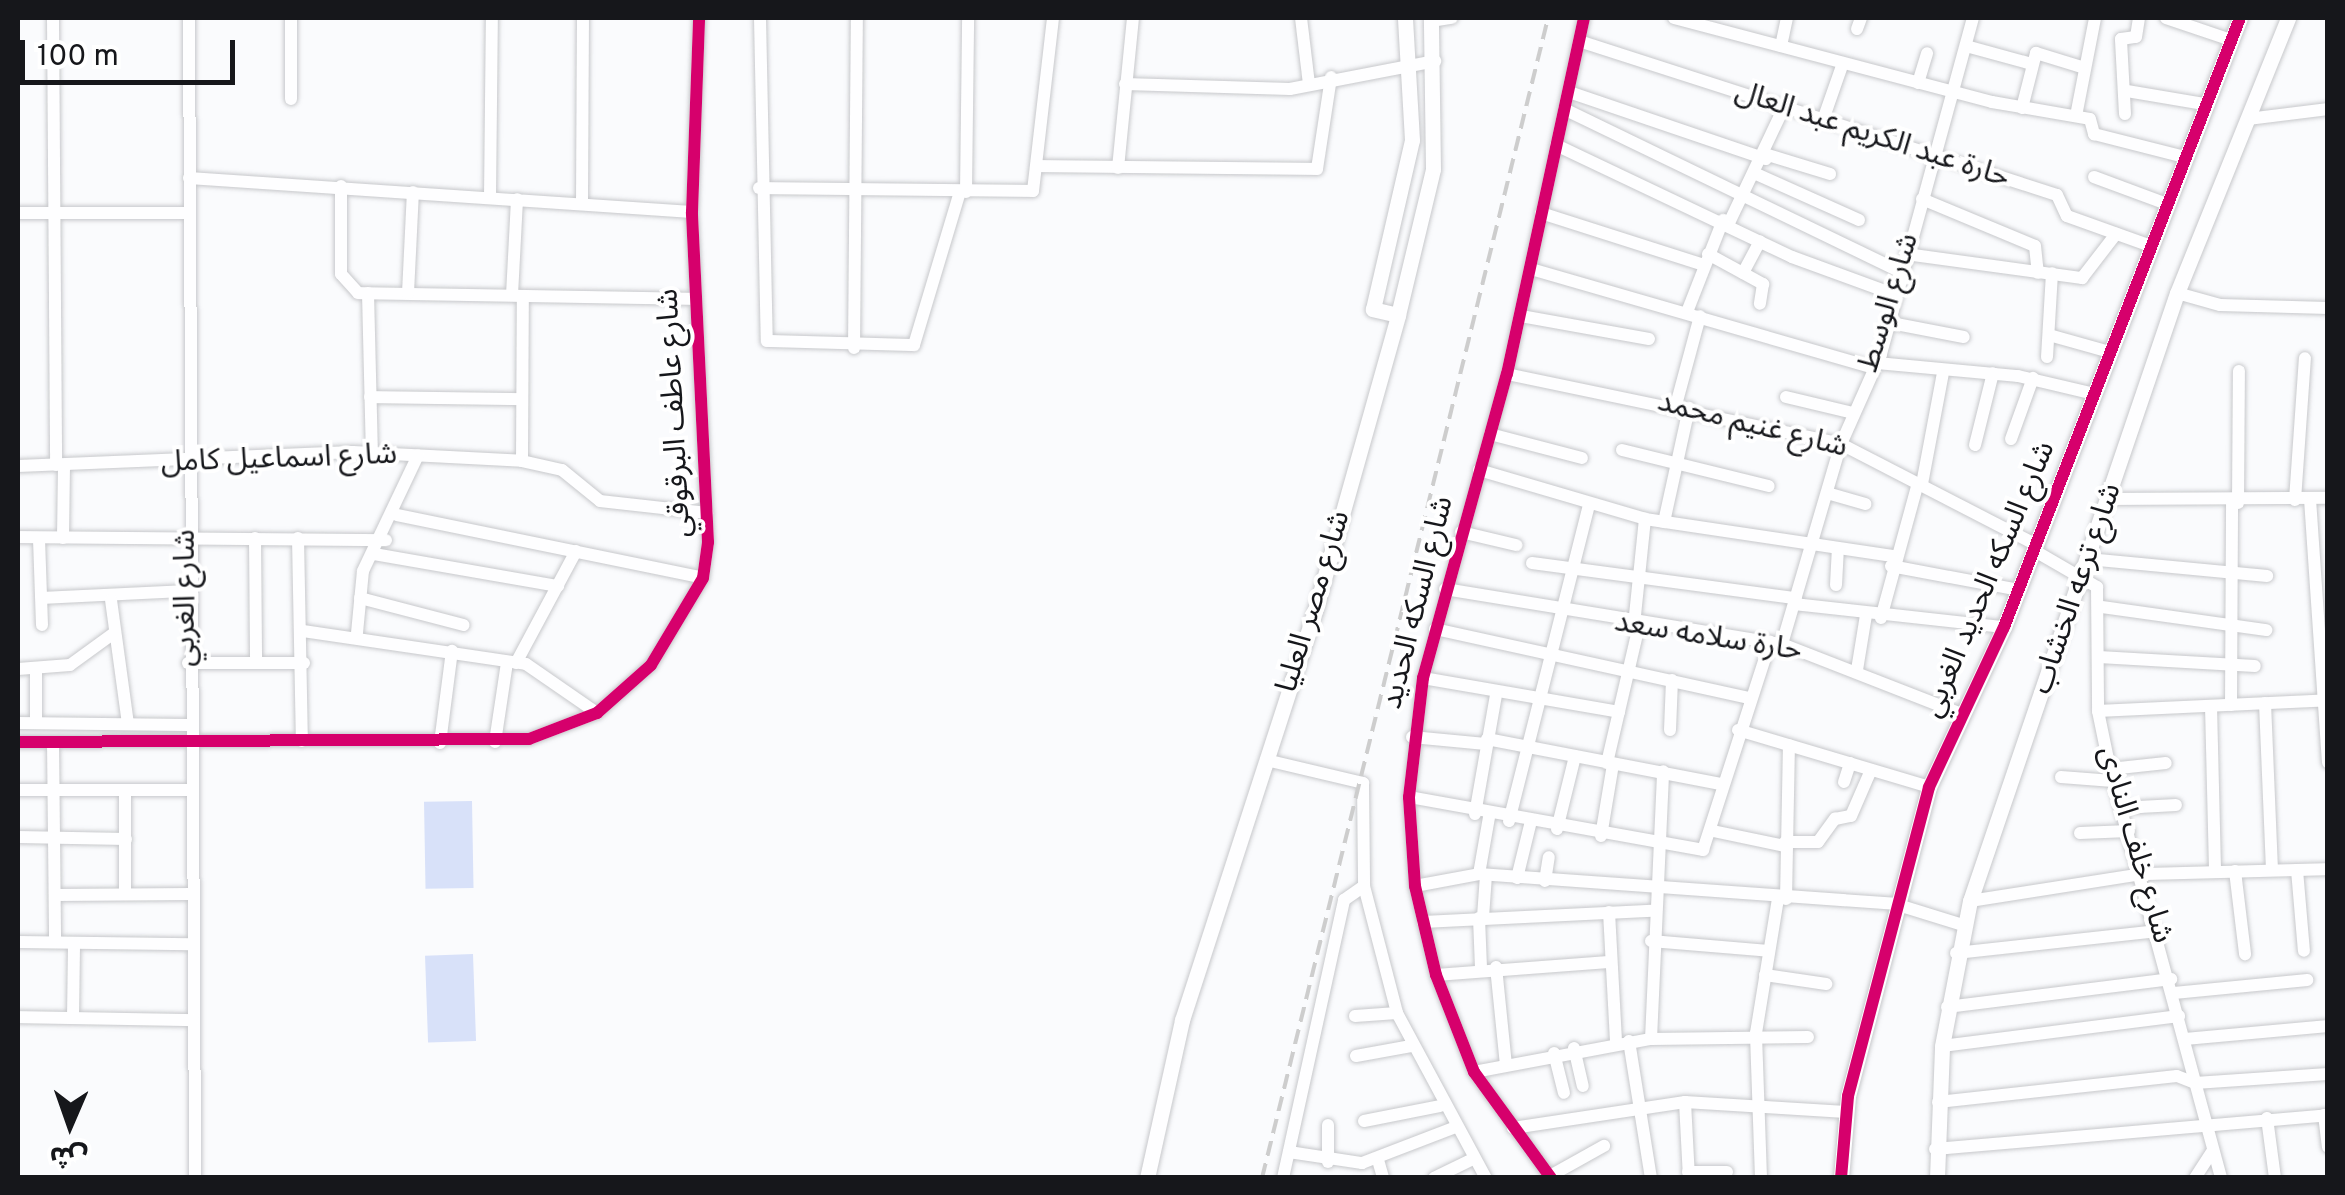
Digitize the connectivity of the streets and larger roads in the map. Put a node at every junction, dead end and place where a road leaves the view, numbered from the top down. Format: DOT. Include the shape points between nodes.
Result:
graph roads {
  1 [pos="53,18"];
  2 [pos="189,18"];
  3 [pos="291,18"];
  4 [pos="492,18"];
  5 [pos="582,18"];
  6 [pos="699,18"];
  7 [pos="760,18"];
  8 [pos="857,18"];
  9 [pos="968,18"];
  10 [pos="1053,18"];
  11 [pos="1132,18"];
  12 [pos="1301,18"];
  13 [pos="1405,18"];
  14 [pos="1452,18"];
  15 [pos="1584,18"];
  16 [pos="1674,18"];
  17 [pos="1786,18"];
  18 [pos="1973,18"];
  19 [pos="2095,18"];
  20 [pos="2138,18"];
  21 [pos="2166,18"];
  22 [pos="2240,18"];
  23 [pos="2288,18"];
  24 [pos="1432,20"];
  25 [pos="2231,40"];
  26 [pos="1579,41"];
  27 [pos="1782,46"];
  28 [pos="1966,46"];
  29 [pos="1927,53"];
  30 [pos="1434,61"];
  31 [pos="1844,63"];
  32 [pos="1413,64"];
  33 [pos="2032,64"];
  34 [pos="2085,68"];
  35 [pos="1331,77"];
  36 [pos="1124,84"];
  37 [pos="1309,84"];
  38 [pos="1918,84"];
  39 [pos="1568,92"];
  40 [pos="1953,92"];
  41 [pos="2127,92"];
  42 [pos="292,99"];
  43 [pos="2204,104"];
  44 [pos="1784,107"];
  45 [pos="2022,108"];
  46 [pos="2328,108"];
  47 [pos="1564,109"];
  48 [pos="2125,114"];
  49 [pos="2076,116"];
  50 [pos="2248,118"];
  51 [pos="1823,120"];
  52 [pos="1556,145"];
  53 [pos="1934,156"];
  54 [pos="1768,157"];
  55 [pos="2185,157"];
  56 [pos="1038,166"];
  57 [pos="1118,168"];
  58 [pos="1754,174"];
  59 [pos="1830,174"];
  60 [pos="188,178"];
  61 [pos="2094,178"];
  62 [pos="342,186"];
  63 [pos="758,188"];
  64 [pos="852,190"];
  65 [pos="414,192"];
  66 [pos="963,192"];
  67 [pos="490,197"];
  68 [pos="1742,197"];
  69 [pos="517,199"];
  70 [pos="1922,199"];
  71 [pos="582,204"];
  72 [pos="2167,204"];
  73 [pos="188,212"];
  74 [pos="692,212"];
  75 [pos="18,213"];
  76 [pos="54,213"];
  77 [pos="1540,213"];
  78 [pos="1860,220"];
  79 [pos="1726,221"];
  80 [pos="2116,234"];
  81 [pos="1760,241"];
  82 [pos="2151,246"];
  83 [pos="1906,254"];
  84 [pos="1706,260"];
  85 [pos="1531,269"];
  86 [pos="1902,272"];
  87 [pos="1743,273"];
  88 [pos="2045,273"];
  89 [pos="368,293"];
  90 [pos="2178,293"];
  91 [pos="408,294"];
  92 [pos="1896,295"];
  93 [pos="518,296"];
  94 [pos="695,299"];
  95 [pos="1760,304"];
  96 [pos="2328,308"];
  97 [pos="1694,314"];
  98 [pos="1398,315"];
  99 [pos="1521,316"];
  100 [pos="1890,322"];
  101 [pos="2049,335"];
  102 [pos="1964,336"];
  103 [pos="1649,339"];
  104 [pos="854,348"];
  105 [pos="2110,352"];
  106 [pos="2047,357"];
  107 [pos="2305,358"];
  108 [pos="1876,365"];
  109 [pos="2238,371"];
  110 [pos="1507,374"];
  111 [pos="1944,374"];
  112 [pos="1993,374"];
  113 [pos="2033,378"];
  114 [pos="2094,394"];
  115 [pos="370,397"];
  116 [pos="1786,397"];
  117 [pos="522,400"];
  118 [pos="1682,407"];
  119 [pos="1853,413"];
  120 [pos="1490,434"];
  121 [pos="2012,439"];
  122 [pos="1841,444"];
  123 [pos="1975,445"];
  124 [pos="1622,450"];
  125 [pos="372,452"];
  126 [pos="418,455"];
  127 [pos="1582,458"];
  128 [pos="522,461"];
  129 [pos="1676,463"];
  130 [pos="187,464"];
  131 [pos="61,465"];
  132 [pos="18,466"];
  133 [pos="1479,470"];
  134 [pos="1920,484"];
  135 [pos="1768,486"];
  136 [pos="1826,493"];
  137 [pos="2328,498"];
  138 [pos="2110,499"];
  139 [pos="2303,500"];
  140 [pos="2235,503"];
  141 [pos="1589,504"];
  142 [pos="1865,504"];
  143 [pos="707,513"];
  144 [pos="397,515"];
  145 [pos="1645,519"];
  146 [pos="1664,522"];
  147 [pos="1460,532"];
  148 [pos="186,537"];
  149 [pos="18,538"];
  150 [pos="39,538"];
  151 [pos="63,538"];
  152 [pos="255,538"];
  153 [pos="298,538"];
  154 [pos="386,540"];
  155 [pos="1516,545"];
  156 [pos="1811,547"];
  157 [pos="2036,548"];
  158 [pos="576,551"];
  159 [pos="1838,551"];
  160 [pos="374,554"];
  161 [pos="1892,561"];
  162 [pos="1532,564"];
  163 [pos="2086,565"];
  164 [pos="1574,569"];
  165 [pos="2232,573"];
  166 [pos="2267,576"];
  167 [pos="704,578"];
  168 [pos="1639,580"];
  169 [pos="1836,585"];
  170 [pos="558,586"];
  171 [pos="1445,589"];
  172 [pos="2019,590"];
  173 [pos="186,592"];
  174 [pos="42,598"];
  175 [pos="360,598"];
  176 [pos="111,600"];
  177 [pos="1795,601"];
  178 [pos="2102,607"];
  179 [pos="1562,615"];
  180 [pos="1866,615"];
  181 [pos="1882,618"];
  182 [pos="42,625"];
  183 [pos="464,625"];
  184 [pos="1636,625"];
  185 [pos="2004,627"];
  186 [pos="2230,627"];
  187 [pos="1435,630"];
  188 [pos="2266,630"];
  189 [pos="303,631"];
  190 [pos="357,632"];
  191 [pos="114,633"];
  192 [pos="1776,643"];
  193 [pos="452,651"];
  194 [pos="1552,656"];
  195 [pos="2099,658"];
  196 [pos="188,663"];
  197 [pos="256,663"];
  198 [pos="304,663"];
  199 [pos="511,663"];
  200 [pos="2255,666"];
  201 [pos="2230,668"];
  202 [pos="18,669"];
  203 [pos="36,669"];
  204 [pos="1629,669"];
  205 [pos="1857,670"];
  206 [pos="1423,678"];
  207 [pos="1672,680"];
  208 [pos="1496,695"];
  209 [pos="1750,698"];
  210 [pos="1541,700"];
  211 [pos="2326,700"];
  212 [pos="2265,703"];
  213 [pos="2231,705"];
  214 [pos="2211,706"];
  215 [pos="2098,711"];
  216 [pos="1619,712"];
  217 [pos="596,713"];
  218 [pos="1962,714"];
  219 [pos="18,722"];
  220 [pos="36,722"];
  221 [pos="128,724"];
  222 [pos="188,725"];
  223 [pos="1670,730"];
  224 [pos="1738,730"];
  225 [pos="1412,737"];
  226 [pos="189,740"];
  227 [pos="302,741"];
  228 [pos="1487,741"];
  229 [pos="18,742"];
  230 [pos="53,742"];
  231 [pos="495,742"];
  232 [pos="440,743"];
  233 [pos="1789,744"];
  234 [pos="1530,747"];
  235 [pos="1860,750"];
  236 [pos="1574,756"];
  237 [pos="1266,760"];
  238 [pos="2328,762"];
  239 [pos="1610,764"];
  240 [pos="1853,764"];
  241 [pos="2166,764"];
  242 [pos="1871,770"];
  243 [pos="1663,772"];
  244 [pos="2111,775"];
  245 [pos="2062,777"];
  246 [pos="1844,782"];
  247 [pos="1721,784"];
  248 [pos="1929,787"];
  249 [pos="18,790"];
  250 [pos="54,790"];
  251 [pos="125,790"];
  252 [pos="190,790"];
  253 [pos="1409,797"];
  254 [pos="2176,805"];
  255 [pos="2121,808"];
  256 [pos="1482,815"];
  257 [pos="1509,821"];
  258 [pos="1530,825"];
  259 [pos="1557,829"];
  260 [pos="1713,831"];
  261 [pos="2128,831"];
  262 [pos="2080,834"];
  263 [pos="1601,836"];
  264 [pos="18,837"];
  265 [pos="54,838"];
  266 [pos="126,839"];
  267 [pos="1656,844"];
  268 [pos="1786,844"];
  269 [pos="1549,858"];
  270 [pos="2328,869"];
  271 [pos="2272,870"];
  272 [pos="2297,870"];
  273 [pos="2235,871"];
  274 [pos="2214,872"];
  275 [pos="1482,874"];
  276 [pos="2143,874"];
  277 [pos="1517,878"];
  278 [pos="1545,880"];
  279 [pos="1364,886"];
  280 [pos="1415,886"];
  281 [pos="1653,890"];
  282 [pos="125,894"];
  283 [pos="191,894"];
  284 [pos="55,895"];
  285 [pos="1782,900"];
  286 [pos="1970,901"];
  287 [pos="1895,904"];
  288 [pos="1652,911"];
  289 [pos="1610,912"];
  290 [pos="1481,918"];
  291 [pos="1423,922"];
  292 [pos="1963,925"];
  293 [pos="2158,931"];
  294 [pos="18,942"];
  295 [pos="55,942"];
  296 [pos="1651,942"];
  297 [pos="74,943"];
  298 [pos="192,944"];
  299 [pos="1769,951"];
  300 [pos="2304,951"];
  301 [pos="1956,953"];
  302 [pos="2245,954"];
  303 [pos="1609,962"];
  304 [pos="1489,967"];
  305 [pos="1436,975"];
  306 [pos="1765,975"];
  307 [pos="2307,980"];
  308 [pos="1826,984"];
  309 [pos="2172,986"];
  310 [pos="1947,1006"];
  311 [pos="1397,1013"];
  312 [pos="1355,1016"];
  313 [pos="2179,1016"];
  314 [pos="18,1017"];
  315 [pos="73,1018"];
  316 [pos="193,1020"];
  317 [pos="2328,1026"];
  318 [pos="1756,1034"];
  319 [pos="1808,1037"];
  320 [pos="1650,1039"];
  321 [pos="2185,1039"];
  322 [pos="1623,1042"];
  323 [pos="1411,1046"];
  324 [pos="1942,1046"];
  325 [pos="1574,1048"];
  326 [pos="1554,1053"];
  327 [pos="1356,1056"];
  328 [pos="1506,1065"];
  329 [pos="1474,1072"];
  330 [pos="2328,1074"];
  331 [pos="2195,1083"];
  332 [pos="1583,1086"];
  333 [pos="1564,1094"];
  334 [pos="1685,1102"];
  335 [pos="1758,1102"];
  336 [pos="1938,1102"];
  337 [pos="1635,1105"];
  338 [pos="1440,1106"];
  339 [pos="1846,1112"];
  340 [pos="2326,1115"];
  341 [pos="2268,1118"];
  342 [pos="1364,1121"];
  343 [pos="2204,1122"];
  344 [pos="1328,1126"];
  345 [pos="1453,1128"];
  346 [pos="1513,1128"];
  347 [pos="1604,1146"];
  348 [pos="2328,1147"];
  349 [pos="1935,1149"];
  350 [pos="2213,1150"];
  351 [pos="1290,1152"];
  352 [pos="1473,1159"];
  353 [pos="1378,1160"];
  354 [pos="1328,1162"];
  355 [pos="1727,1172"];
  356 [pos="1650,1174"];
  357 [pos="1688,1174"];
  358 [pos="1551,1177"];
  359 [pos="196,1178"];
  360 [pos="1147,1178"];
  361 [pos="1283,1178"];
  362 [pos="1383,1178"];
  363 [pos="1434,1178"];
  364 [pos="1486,1178"];
  365 [pos="1634,1178"];
  366 [pos="1761,1178"];
  367 [pos="1842,1178"];
  368 [pos="1938,1178"];
  369 [pos="2195,1178"];
  370 [pos="2221,1178"];
  371 [pos="2275,1178"];
  1 -- 76 [label="street"];
  2 -- 60 [label="street, شارع الغربي"];
  3 -- 42 [label="street"];
  4 -- 67 [label="street"];
  5 -- 71 [label="street"];
  6 -- 74 [label="street, شارع عاطف البرقوقي"];
  7 -- 63 [label="street"];
  8 -- 64 [label="street"];
  9 -- 66 [label="street"];
  10 -- 56 [label="street"];
  11 -- 36 [label="street"];
  12 -- 37 [label="street"];
  13 -- 32 [label="street"];
  14 -- 24 [label="street"];
  15 -- 26 [label="street, شارع السكه الحديد"];
  16 -- 27 [label="street"];
  17 -- 27 [label="street"];
  18 -- 28 [label="street, شارع الوسط"];
  19 -- 34 [label="street"];
  20 -- 41 [label="street" via="2136,37 2120,38"];
  21 -- 25 [label="street"];
  22 -- 25 [label="street, شارع السكه الحديد الغربي"];
  23 -- 50 [label="street, شارع ترعه الخشاب"];
  24 -- 30 [label="street, شارع مصر العليا"];
  25 -- 43 [label="street, شارع السكه الحديد الغربي"];
  26 -- 39 [label="street, شارع السكه الحديد"];
  26 -- 44 [label="street, حارة عبد الكريم عبد العال"];
  27 -- 31 [label="street"];
  28 -- 33 [label="street"];
  28 -- 40 [label="street, شارع الوسط"];
  29 -- 38 [label="street"];
  30 -- 32 [label="street"];
  30 -- 98 [label="street, شارع مصر العليا" via="1433,170"];
  31 -- 38 [label="street"];
  31 -- 51 [label="street"];
  32 -- 35 [label="street"];
  32 -- 98 [label="street" via="1409,162 1374,309"];
  33 -- 34 [label="street" via="2036,52"];
  33 -- 45 [label="street"];
  34 -- 49 [label="street"];
  35 -- 37 [label="street"];
  35 -- 57 [label="street" via="1317,169"];
  36 -- 37 [label="street"];
  36 -- 57 [label="street"];
  38 -- 40 [label="street"];
  39 -- 47 [label="street, شارع السكه الحديد"];
  39 -- 54 [label="street"];
  40 -- 45 [label="street"];
  40 -- 53 [label="street, شارع الوسط"];
  41 -- 43 [label="street"];
  41 -- 48 [label="street"];
  43 -- 55 [label="street, شارع السكه الحديد الغربي"];
  44 -- 51 [label="street, حارة عبد الكريم عبد العال"];
  44 -- 54 [label="street"];
  45 -- 49 [label="street"];
  46 -- 50 [label="street"];
  47 -- 52 [label="street, شارع السكه الحديد"];
  47 -- 68 [label="street"];
  49 -- 55 [label="street" via="2092,120 2094,134"];
  50 -- 90 [label="street, شارع ترعه الخشاب"];
  51 -- 53 [label="street, حارة عبد الكريم عبد العال"];
  52 -- 77 [label="street, شارع السكه الحديد"];
  52 -- 79 [label="street"];
  53 -- 70 [label="street, شارع الوسط"];
  53 -- 80 [label="street, حارة عبد الكريم عبد العال" via="2057,195 2067,216"];
  54 -- 58 [label="street"];
  54 -- 59 [label="street"];
  55 -- 72 [label="street, شارع السكه الحديد الغربي"];
  56 -- 57 [label="street"];
  56 -- 66 [label="street" via="1029,193"];
  58 -- 68 [label="street"];
  58 -- 78 [label="street"];
  60 -- 62 [label="street"];
  60 -- 73 [label="street, شارع الغربي"];
  61 -- 72 [label="street"];
  62 -- 65 [label="street"];
  62 -- 89 [label="street" via="344,284"];
  63 -- 64 [label="street"];
  63 -- 104 [label="street" via="764,337"];
  64 -- 66 [label="street"];
  64 -- 104 [label="street"];
  65 -- 67 [label="street"];
  65 -- 91 [label="street"];
  66 -- 104 [label="street" via="918,340 905,349"];
  67 -- 69 [label="street"];
  68 -- 79 [label="street"];
  68 -- 86 [label="street"];
  69 -- 71 [label="street"];
  69 -- 93 [label="street"];
  70 -- 83 [label="street, شارع الوسط"];
  70 -- 88 [label="street" via="2035,246"];
  71 -- 74 [label="street"];
  72 -- 82 [label="street, شارع السكه الحديد الغربي"];
  73 -- 76 [label="street"];
  73 -- 130 [label="street, شارع الغربي"];
  74 -- 94 [label="street, شارع عاطف البرقوقي"];
  75 -- 76 [label="street"];
  76 -- 131 [label="street"];
  77 -- 84 [label="street"];
  77 -- 85 [label="street, شارع السكه الحديد"];
  79 -- 81 [label="street"];
  79 -- 84 [label="street"];
  80 -- 82 [label="street, حارة عبد الكريم عبد العال"];
  80 -- 88 [label="street" via="2088,276"];
  81 -- 87 [label="street"];
  81 -- 92 [label="street"];
  82 -- 105 [label="street, شارع السكه الحديد الغربي"];
  83 -- 86 [label="street, شارع الوسط"];
  83 -- 88 [label="street"];
  84 -- 87 [label="street"];
  84 -- 97 [label="street"];
  85 -- 97 [label="street"];
  85 -- 99 [label="street, شارع السكه الحديد"];
  86 -- 92 [label="street, شارع الوسط"];
  87 -- 95 [label="street" via="1763,284"];
  88 -- 101 [label="street"];
  89 -- 91 [label="street"];
  89 -- 115 [label="street"];
  90 -- 96 [label="street" via="2220,305"];
  90 -- 138 [label="street, شارع ترعه الخشاب"];
  91 -- 93 [label="street"];
  92 -- 100 [label="street, شارع الوسط"];
  93 -- 94 [label="street"];
  93 -- 117 [label="street"];
  94 -- 143 [label="street, شارع عاطف البرقوقي"];
  97 -- 108 [label="street"];
  97 -- 118 [label="street"];
  98 -- 237 [label="street, شارع مصر العليا"];
  99 -- 103 [label="street"];
  99 -- 110 [label="street, شارع السكه الحديد"];
  100 -- 102 [label="street"];
  100 -- 108 [label="street, شارع الوسط"];
  101 -- 105 [label="street"];
  101 -- 106 [label="street"];
  105 -- 114 [label="street, شارع السكه الحديد الغربي"];
  107 -- 139 [label="street"];
  108 -- 111 [label="street"];
  108 -- 119 [label="street, شارع الوسط"];
  109 -- 140 [label="street"];
  110 -- 118 [label="street, شارع غنيم محمد"];
  110 -- 120 [label="street, شارع السكه الحديد"];
  111 -- 112 [label="street"];
  111 -- 134 [label="street"];
  112 -- 113 [label="street"];
  112 -- 123 [label="street"];
  113 -- 114 [label="street"];
  113 -- 121 [label="street"];
  114 -- 157 [label="street, شارع السكه الحديد الغربي"];
  115 -- 117 [label="street"];
  115 -- 125 [label="street"];
  116 -- 119 [label="street"];
  117 -- 128 [label="street"];
  118 -- 122 [label="street, شارع غنيم محمد"];
  118 -- 129 [label="street"];
  119 -- 122 [label="street, شارع الوسط"];
  120 -- 127 [label="street"];
  120 -- 133 [label="street, شارع السكه الحديد"];
  122 -- 134 [label="street, شارع غنيم محمد"];
  122 -- 136 [label="street, شارع الوسط"];
  124 -- 129 [label="street"];
  125 -- 126 [label="street, شارع اسماعيل كامل"];
  125 -- 130 [label="street, شارع اسماعيل كامل"];
  126 -- 128 [label="street, شارع اسماعيل كامل"];
  126 -- 144 [label="street"];
  128 -- 143 [label="street, شارع اسماعيل كامل" via="562,470 600,501"];
  129 -- 135 [label="street"];
  129 -- 146 [label="street"];
  130 -- 131 [label="street, شارع اسماعيل كامل"];
  130 -- 148 [label="street, شارع الغربي"];
  131 -- 132 [label="street, شارع اسماعيل كامل"];
  131 -- 151 [label="street"];
  133 -- 141 [label="street"];
  133 -- 147 [label="street, شارع السكه الحديد"];
  134 -- 157 [label="street, شارع غنيم محمد"];
  134 -- 161 [label="street"];
  136 -- 142 [label="street"];
  136 -- 156 [label="street, شارع الوسط"];
  137 -- 139 [label="street"];
  138 -- 140 [label="street"];
  138 -- 163 [label="street, شارع ترعه الخشاب"];
  139 -- 140 [label="street"];
  139 -- 211 [label="street"];
  140 -- 165 [label="street"];
  141 -- 145 [label="street"];
  141 -- 164 [label="street"];
  143 -- 167 [label="street, شارع عاطف البرقوقي"];
  144 -- 154 [label="street"];
  144 -- 158 [label="street"];
  145 -- 146 [label="street"];
  145 -- 168 [label="street"];
  146 -- 156 [label="street"];
  147 -- 155 [label="street"];
  147 -- 171 [label="street, شارع السكه الحديد"];
  148 -- 151 [label="street"];
  148 -- 152 [label="street"];
  148 -- 173 [label="street, شارع الغربي"];
  149 -- 150 [label="street"];
  150 -- 151 [label="street"];
  150 -- 174 [label="street"];
  152 -- 153 [label="street"];
  152 -- 197 [label="street"];
  153 -- 154 [label="street"];
  153 -- 189 [label="street"];
  154 -- 160 [label="street"];
  156 -- 159 [label="street"];
  156 -- 177 [label="street, شارع الوسط"];
  157 -- 163 [label="street, شارع غنيم محمد"];
  157 -- 172 [label="street, شارع السكه الحديد الغربي"];
  158 -- 167 [label="street"];
  158 -- 170 [label="street"];
  159 -- 161 [label="street"];
  159 -- 169 [label="street"];
  160 -- 170 [label="street"];
  160 -- 175 [label="street"];
  161 -- 172 [label="street"];
  161 -- 181 [label="street"];
  162 -- 164 [label="street"];
  163 -- 165 [label="street, شارع غنيم محمد"];
  163 -- 178 [label="street, شارع خلف النادى"];
  163 -- 286 [label="street, شارع ترعه الخشاب"];
  164 -- 168 [label="street"];
  164 -- 179 [label="street"];
  165 -- 166 [label="street, شارع غنيم محمد"];
  165 -- 186 [label="street"];
  167 -- 217 [label="street, شارع عاطف البرقوقي" via="662,652"];
  168 -- 177 [label="street"];
  168 -- 184 [label="street"];
  170 -- 199 [label="street"];
  171 -- 179 [label="street, حارة سلامه سعد"];
  171 -- 187 [label="street, شارع السكه الحديد"];
  172 -- 185 [label="street, شارع السكه الحديد الغربي"];
  173 -- 176 [label="street"];
  173 -- 196 [label="street, شارع الغربي"];
  174 -- 176 [label="street"];
  174 -- 182 [label="street"];
  175 -- 183 [label="street"];
  175 -- 190 [label="street"];
  176 -- 191 [label="street"];
  177 -- 180 [label="street"];
  177 -- 192 [label="street, شارع الوسط"];
  178 -- 186 [label="street"];
  178 -- 195 [label="street, شارع خلف النادى"];
  179 -- 184 [label="street, حارة سلامه سعد"];
  179 -- 194 [label="street"];
  180 -- 181 [label="street"];
  180 -- 205 [label="street"];
  181 -- 185 [label="street" via="1954,616"];
  184 -- 192 [label="street, حارة سلامه سعد"];
  184 -- 204 [label="street"];
  185 -- 218 [label="street, شارع السكه الحديد الغربي"];
  186 -- 188 [label="street"];
  186 -- 201 [label="street"];
  187 -- 194 [label="street"];
  187 -- 206 [label="street, شارع السكه الحديد"];
  189 -- 190 [label="street"];
  189 -- 198 [label="street"];
  190 -- 193 [label="street"];
  191 -- 203 [label="street" via="82,660"];
  191 -- 221 [label="street"];
  192 -- 205 [label="street, حارة سلامه سعد"];
  192 -- 209 [label="street, شارع الوسط"];
  193 -- 199 [label="street"];
  193 -- 232 [label="street"];
  194 -- 204 [label="street"];
  194 -- 210 [label="street"];
  195 -- 201 [label="street"];
  195 -- 215 [label="street, شارع خلف النادى"];
  196 -- 197 [label="street"];
  196 -- 222 [label="street, شارع الغربي"];
  197 -- 198 [label="street"];
  198 -- 227 [label="street"];
  199 -- 217 [label="street" via="555,676"];
  199 -- 231 [label="street"];
  200 -- 201 [label="street"];
  201 -- 213 [label="street"];
  202 -- 203 [label="street"];
  203 -- 220 [label="street"];
  204 -- 207 [label="street"];
  204 -- 216 [label="street"];
  205 -- 218 [label="street, حارة سلامه سعد"];
  206 -- 208 [label="street"];
  206 -- 225 [label="street, شارع السكه الحديد"];
  207 -- 209 [label="street"];
  207 -- 223 [label="street"];
  208 -- 210 [label="street"];
  208 -- 228 [label="street"];
  209 -- 224 [label="street, شارع الوسط"];
  210 -- 216 [label="street"];
  210 -- 234 [label="street"];
  211 -- 212 [label="street"];
  211 -- 238 [label="street"];
  212 -- 213 [label="street"];
  212 -- 271 [label="street"];
  213 -- 214 [label="street"];
  214 -- 215 [label="street"];
  214 -- 274 [label="street"];
  215 -- 244 [label="street, شارع خلف النادى"];
  216 -- 239 [label="street"];
  217 -- 231 [label="street, شارع عاطف البرقوقي" via="548,735"];
  218 -- 248 [label="street, شارع السكه الحديد الغربي"];
  219 -- 220 [label="street"];
  220 -- 221 [label="street"];
  221 -- 222 [label="street"];
  222 -- 226 [label="street, شارع الغربي"];
  224 -- 233 [label="street"];
  224 -- 247 [label="street, شارع الوسط"];
  225 -- 228 [label="street"];
  225 -- 253 [label="street, شارع السكه الحديد"];
  226 -- 227 [label="street, شارع عاطف البرقوقي"];
  226 -- 230 [label="street, شارع عاطف البرقوقي"];
  226 -- 252 [label="street, شارع الغربي"];
  227 -- 232 [label="street, شارع عاطف البرقوقي"];
  228 -- 234 [label="street"];
  228 -- 256 [label="street"];
  229 -- 230 [label="street, شارع عاطف البرقوقي"];
  230 -- 250 [label="street"];
  231 -- 232 [label="street, شارع عاطف البرقوقي"];
  233 -- 240 [label="street"];
  233 -- 268 [label="street"];
  234 -- 236 [label="street"];
  234 -- 257 [label="street"];
  235 -- 240 [label="street"];
  236 -- 239 [label="street"];
  236 -- 259 [label="street"];
  237 -- 279 [label="street" via="1361,780"];
  237 -- 360 [label="street, شارع مصر العليا" via="1182,1020"];
  239 -- 243 [label="street"];
  239 -- 263 [label="street"];
  240 -- 242 [label="street"];
  240 -- 246 [label="street"];
  241 -- 244 [label="street"];
  242 -- 248 [label="street"];
  242 -- 268 [label="street" via="1851,816 1834,819 1818,842"];
  243 -- 247 [label="street"];
  243 -- 267 [label="street"];
  244 -- 245 [label="street"];
  244 -- 255 [label="street, شارع خلف النادى"];
  247 -- 260 [label="street, شارع الوسط"];
  248 -- 287 [label="street, شارع السكه الحديد الغربي"];
  249 -- 250 [label="street"];
  250 -- 251 [label="street"];
  250 -- 265 [label="street"];
  251 -- 252 [label="street"];
  251 -- 266 [label="street"];
  252 -- 283 [label="street, شارع الغربي"];
  253 -- 256 [label="street"];
  253 -- 280 [label="street, شارع السكه الحديد"];
  254 -- 255 [label="street"];
  255 -- 261 [label="street, شارع خلف النادى"];
  256 -- 257 [label="street"];
  256 -- 275 [label="street"];
  257 -- 258 [label="street"];
  258 -- 259 [label="street"];
  258 -- 277 [label="street"];
  259 -- 263 [label="street"];
  260 -- 267 [label="street, شارع الوسط" via="1703,850"];
  260 -- 268 [label="street"];
  261 -- 262 [label="street"];
  261 -- 276 [label="street, شارع خلف النادى"];
  263 -- 267 [label="street"];
  264 -- 265 [label="street"];
  265 -- 266 [label="street"];
  265 -- 284 [label="street"];
  266 -- 282 [label="street"];
  267 -- 281 [label="street"];
  268 -- 285 [label="street"];
  269 -- 278 [label="street"];
  270 -- 272 [label="street"];
  271 -- 272 [label="street"];
  271 -- 273 [label="street"];
  272 -- 300 [label="street"];
  273 -- 274 [label="street"];
  273 -- 302 [label="street"];
  274 -- 276 [label="street"];
  275 -- 277 [label="street"];
  275 -- 280 [label="street"];
  275 -- 290 [label="street"];
  276 -- 286 [label="street"];
  276 -- 293 [label="street, شارع خلف النادى"];
  277 -- 278 [label="street"];
  278 -- 281 [label="street"];
  279 -- 311 [label="street"];
  279 -- 351 [label="street" via="1344,900"];
  280 -- 291 [label="street, شارع السكه الحديد"];
  281 -- 285 [label="street"];
  281 -- 288 [label="street"];
  282 -- 283 [label="street"];
  282 -- 284 [label="street"];
  283 -- 298 [label="street, شارع الغربي"];
  284 -- 295 [label="street"];
  285 -- 287 [label="street"];
  285 -- 299 [label="street"];
  286 -- 292 [label="street, شارع ترعه الخشاب"];
  287 -- 292 [label="street"];
  287 -- 339 [label="street, شارع السكه الحديد الغربي"];
  288 -- 289 [label="street"];
  288 -- 296 [label="street"];
  289 -- 290 [label="street"];
  289 -- 303 [label="street"];
  290 -- 291 [label="street"];
  290 -- 304 [label="street"];
  291 -- 305 [label="street, شارع السكه الحديد"];
  292 -- 301 [label="street, شارع ترعه الخشاب"];
  293 -- 301 [label="street"];
  293 -- 309 [label="street, شارع خلف النادى"];
  294 -- 295 [label="street"];
  295 -- 297 [label="street"];
  296 -- 299 [label="street"];
  296 -- 320 [label="street"];
  297 -- 298 [label="street"];
  297 -- 315 [label="street"];
  298 -- 316 [label="street, شارع الغربي"];
  299 -- 306 [label="street"];
  301 -- 310 [label="street, شارع ترعه الخشاب"];
  303 -- 304 [label="street"];
  303 -- 322 [label="street"];
  304 -- 305 [label="street"];
  304 -- 328 [label="street"];
  305 -- 329 [label="street, شارع السكه الحديد"];
  306 -- 308 [label="street"];
  306 -- 318 [label="street"];
  307 -- 309 [label="street"];
  309 -- 310 [label="street"];
  309 -- 313 [label="street, شارع خلف النادى"];
  310 -- 324 [label="street, شارع ترعه الخشاب"];
  311 -- 312 [label="street"];
  311 -- 323 [label="street"];
  313 -- 321 [label="street, شارع خلف النادى"];
  313 -- 324 [label="street"];
  314 -- 315 [label="street"];
  315 -- 316 [label="street"];
  316 -- 359 [label="street, شارع الغربي"];
  317 -- 321 [label="street"];
  318 -- 319 [label="street"];
  318 -- 320 [label="street"];
  318 -- 335 [label="street"];
  320 -- 322 [label="street"];
  321 -- 331 [label="street, شارع خلف النادى"];
  322 -- 325 [label="street"];
  322 -- 337 [label="street"];
  323 -- 327 [label="street"];
  323 -- 338 [label="street"];
  324 -- 336 [label="street, شارع ترعه الخشاب"];
  325 -- 326 [label="street"];
  325 -- 332 [label="street"];
  326 -- 328 [label="street"];
  326 -- 333 [label="street"];
  328 -- 329 [label="street"];
  329 -- 346 [label="street, شارع السكه الحديد"];
  330 -- 331 [label="street"];
  331 -- 336 [label="street" via="2177,1076"];
  331 -- 343 [label="street, شارع خلف النادى"];
  334 -- 335 [label="street"];
  334 -- 337 [label="street"];
  334 -- 357 [label="street"];
  335 -- 339 [label="street"];
  335 -- 366 [label="street"];
  336 -- 349 [label="street, شارع ترعه الخشاب"];
  337 -- 346 [label="street"];
  337 -- 356 [label="street"];
  338 -- 342 [label="street"];
  338 -- 345 [label="street"];
  339 -- 367 [label="street, شارع السكه الحديد الغربي"];
  340 -- 341 [label="street"];
  340 -- 348 [label="street"];
  341 -- 343 [label="street"];
  341 -- 371 [label="street"];
  343 -- 349 [label="street"];
  343 -- 350 [label="street, شارع خلف النادى"];
  344 -- 354 [label="street"];
  345 -- 352 [label="street"];
  345 -- 353 [label="street"];
  346 -- 358 [label="street, شارع السكه الحديد"];
  347 -- 358 [label="street"];
  349 -- 368 [label="street, شارع ترعه الخشاب"];
  350 -- 369 [label="street"];
  350 -- 370 [label="street, شارع خلف النادى"];
  351 -- 354 [label="street"];
  351 -- 361 [label="street"];
  352 -- 363 [label="street"];
  352 -- 364 [label="street"];
  353 -- 354 [label="street"];
  353 -- 362 [label="street"];
  355 -- 357 [label="street"];
  356 -- 365 [label="street"];
}
